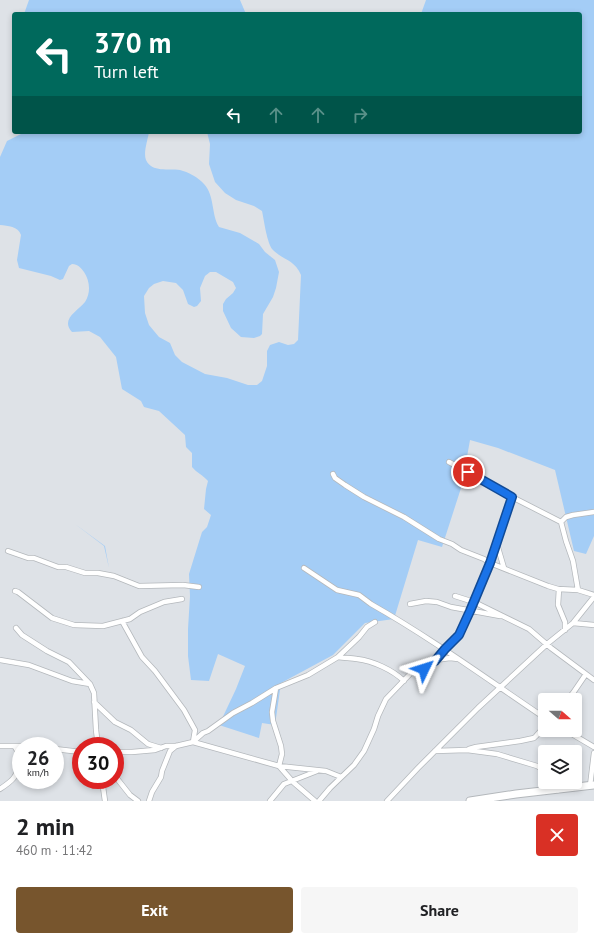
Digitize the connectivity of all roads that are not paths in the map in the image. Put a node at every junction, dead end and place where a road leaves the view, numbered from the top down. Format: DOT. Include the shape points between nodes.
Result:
graph roads {
  1 [pos="449,462"];
  2 [pos="333,474"];
  3 [pos="512,497"];
  4 [pos="594,512"];
  5 [pos="561,522"];
  6 [pos="496,541"];
  7 [pos="8,551"];
  8 [pos="490,563"];
  9 [pos="304,568"];
  10 [pos="504,568"];
  11 [pos="198,587"];
  12 [pos="559,589"];
  13 [pos="578,590"];
  14 [pos="15,591"];
  15 [pos="455,596"];
  16 [pos="594,596"];
  17 [pos="182,599"];
  18 [pos="474,602"];
  19 [pos="410,604"];
  20 [pos="470,611"];
  21 [pos="506,617"];
  22 [pos="122,621"];
  23 [pos="375,622"];
  24 [pos="573,623"];
  25 [pos="594,625"];
  26 [pos="16,628"];
  27 [pos="564,630"];
  28 [pos="547,644"];
  29 [pos="445,649"];
  30 [pos="338,657"];
  31 [pos="458,659"];
  32 [pos="0,660"];
  33 [pos="436,660"];
  34 [pos="586,674"];
  35 [pos="594,680"];
  36 [pos="404,681"];
  37 [pos="90,684"];
  38 [pos="276,688"];
  39 [pos="500,688"];
  40 [pos="573,693"];
  41 [pos="94,702"];
  42 [pos="538,713"];
  43 [pos="538,734"];
  44 [pos="97,737"];
  45 [pos="577,737"];
  46 [pos="193,742"];
  47 [pos="0,746"];
  48 [pos="12,746"];
  49 [pos="176,746"];
  50 [pos="594,747"];
  51 [pos="161,748"];
  52 [pos="466,750"];
  53 [pos="435,751"];
  54 [pos="124,752"];
  55 [pos="594,753"];
  56 [pos="279,766"];
  57 [pos="538,767"];
  58 [pos="319,770"];
  59 [pos="342,777"];
  60 [pos="12,780"];
  61 [pos="292,780"];
  62 [pos="592,786"];
  63 [pos="124,787"];
  64 [pos="0,789"];
  65 [pos="103,789"];
  66 [pos="558,790"];
  67 [pos="105,801"];
  68 [pos="138,801"];
  69 [pos="149,801"];
  70 [pos="270,801"];
  71 [pos="315,801"];
  72 [pos="319,801"];
  73 [pos="387,801"];
  74 [pos="470,801"];
  1 -- 3 [label="street"];
  2 -- 8 [label="street" via="335,478 364,497 404,517 439,539"];
  3 -- 5 [label="street"];
  3 -- 6 [label="street"];
  4 -- 5 [label="street" via="566,517"];
  5 -- 13 [label="street" via="573,561"];
  6 -- 8 [label="street"];
  6 -- 10 [label="street"];
  7 -- 11 [label="street" via="58,567 114,576 140,586"];
  8 -- 10 [label="street"];
  8 -- 18 [label="street"];
  9 -- 29 [label="street" via="337,590 359,595"];
  10 -- 12 [label="street"];
  12 -- 13 [label="street"];
  12 -- 27 [label="street" via="558,605 565,622"];
  13 -- 16 [label="street"];
  14 -- 22 [label="street" via="52,618 74,625 103,626"];
  15 -- 18 [label="street"];
  16 -- 24 [label="street"];
  17 -- 22 [label="street" via="164,602"];
  18 -- 20 [label="street"];
  18 -- 21 [label="street"];
  19 -- 20 [label="street" via="437,602"];
  20 -- 21 [label="street"];
  20 -- 29 [label="street" via="459,635"];
  21 -- 28 [label="street" via="529,629"];
  22 -- 46 [label="street" via="142,657 189,718 196,730"];
  23 -- 30 [label="street" via="366,627"];
  24 -- 25 [label="street"];
  24 -- 27 [label="street"];
  26 -- 37 [label="street" via="22,635 69,662"];
  27 -- 28 [label="street"];
  28 -- 34 [label="street"];
  28 -- 39 [label="street"];
  29 -- 31 [label="street"];
  29 -- 33 [label="street"];
  30 -- 36 [label="street" via="383,666"];
  30 -- 38 [label="street"];
  31 -- 33 [label="street"];
  31 -- 39 [label="street"];
  32 -- 37 [label="street" via="29,665 72,681"];
  33 -- 36 [label="street" via="424,669 411,673"];
  34 -- 35 [label="street"];
  34 -- 40 [label="street"];
  36 -- 59 [label="street" via="386,699 364,751"];
  37 -- 41 [label="street"];
  38 -- 46 [label="street" via="233,713"];
  38 -- 56 [label="street" via="272,712 281,746"];
  39 -- 42 [label="street"];
  39 -- 53 [label="street"];
  41 -- 44 [label="street"];
  41 -- 51 [label="street" via="115,722 131,730 148,744"];
  43 -- 52 [label="street" via="534,738"];
  45 -- 50 [label="street"];
  46 -- 49 [label="street"];
  46 -- 56 [label="street"];
  47 -- 48 [label="street"];
  49 -- 51 [label="street"];
  49 -- 69 [label="street" via="170,751"];
  51 -- 54 [label="street"];
  52 -- 53 [label="street"];
  52 -- 57 [label="street" via="497,754"];
  53 -- 73 [label="street"];
  55 -- 62 [label="street"];
  56 -- 58 [label="street"];
  56 -- 61 [label="street"];
  58 -- 59 [label="street"];
  58 -- 61 [label="street"];
  59 -- 72 [label="street"];
  60 -- 64 [label="street"];
  61 -- 70 [label="street" via="284,784"];
  61 -- 71 [label="street"];
  62 -- 66 [label="main road"];
  63 -- 68 [label="street"];
  65 -- 67 [label="street"];
  66 -- 74 [label="main road"];
}
